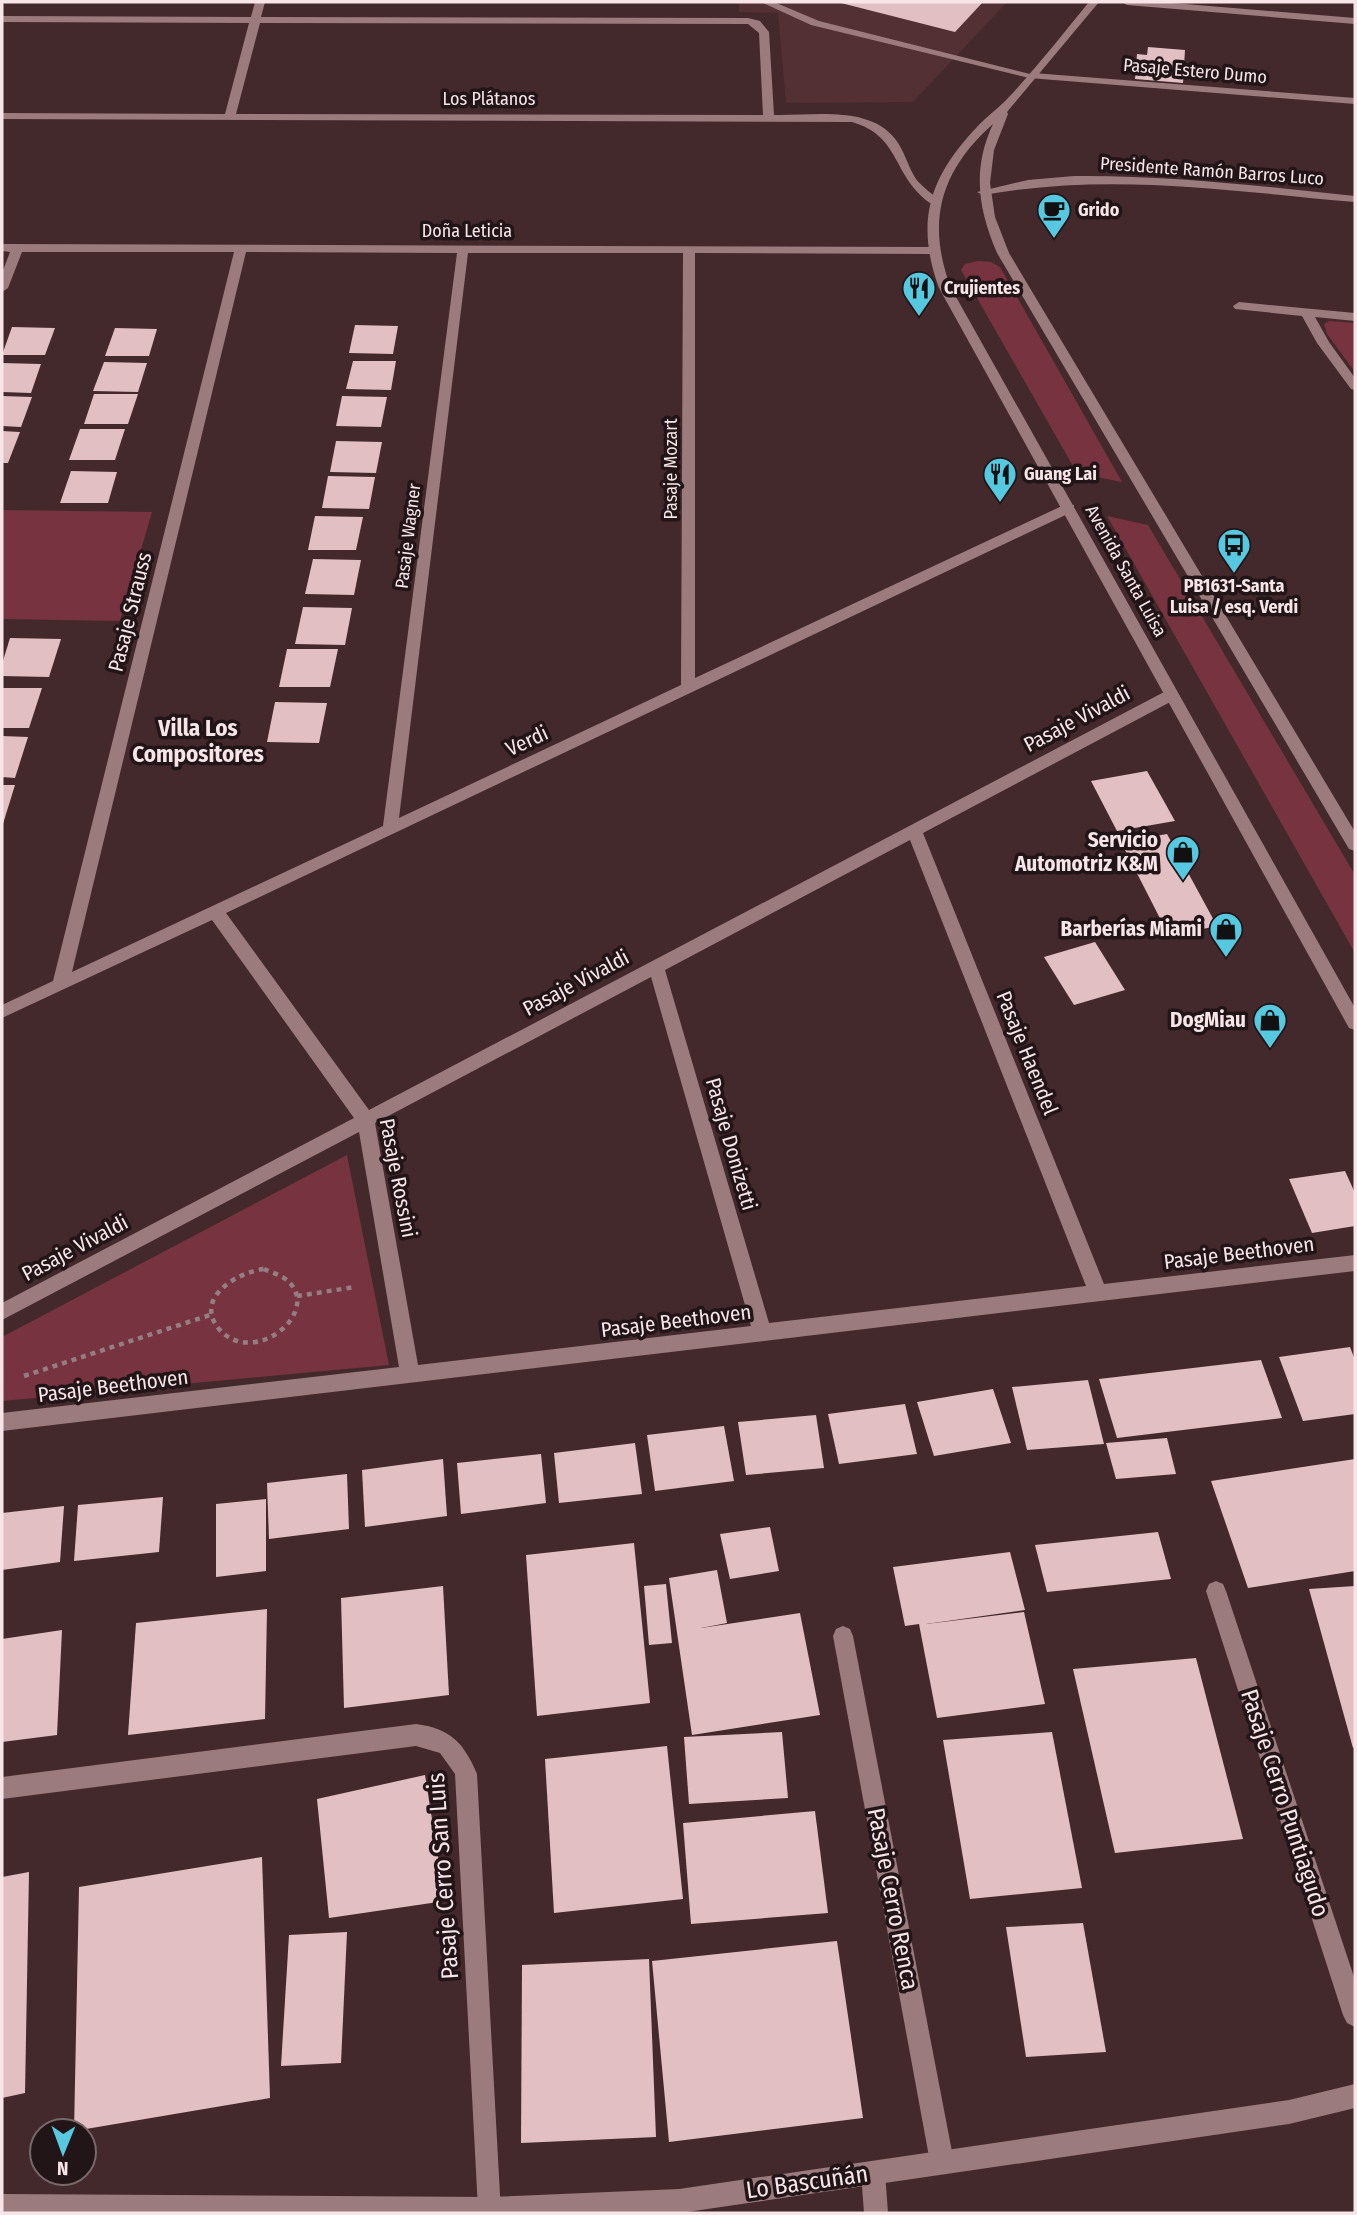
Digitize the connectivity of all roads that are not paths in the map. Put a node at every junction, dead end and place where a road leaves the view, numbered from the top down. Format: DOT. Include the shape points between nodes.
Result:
graph roads {
  1 [pos="260,2"];
  2 [pos="766,2"];
  3 [pos="1094,2"];
  4 [pos="1127,2"];
  5 [pos="2,19"];
  6 [pos="256,19"];
  7 [pos="1355,21"];
  8 [pos="1033,76"];
  9 [pos="1355,101"];
  10 [pos="1008,105"];
  11 [pos="2,116"];
  12 [pos="230,116"];
  13 [pos="769,118"];
  14 [pos="983,192"];
  15 [pos="1355,199"];
  16 [pos="934,201"];
  17 [pos="2,248"];
  18 [pos="17,248"];
  19 [pos="241,248"];
  20 [pos="463,249"];
  21 [pos="689,249"];
  22 [pos="931,250"];
  23 [pos="2,288"];
  24 [pos="1239,306"];
  25 [pos="1307,313"];
  26 [pos="1355,317"];
  27 [pos="1355,386"];
  28 [pos="1069,508"];
  29 [pos="688,688"];
  30 [pos="1171,695"];
  31 [pos="390,829"];
  32 [pos="914,831"];
  33 [pos="1355,845"];
  34 [pos="215,911"];
  35 [pos="656,967"];
  36 [pos="60,985"];
  37 [pos="2,1012"];
  38 [pos="1355,1023"];
  39 [pos="366,1120"];
  40 [pos="1355,1263"];
  41 [pos="1098,1293"];
  42 [pos="2,1312"];
  43 [pos="762,1334"];
  44 [pos="410,1374"];
  45 [pos="2,1422"];
  46 [pos="1216,1591"];
  47 [pos="843,1636"];
  48 [pos="2,1788"];
  49 [pos="1355,2015"];
  50 [pos="1355,2096"];
  51 [pos="942,2162"];
  52 [pos="873,2173"];
  53 [pos="2,2206"];
  54 [pos="490,2208"];
  55 [pos="422,2211"];
  56 [pos="876,2213"];
  1 -- 6 [label="street"];
  2 -- 8 [label="street, Pasaje Estero Dumo" via="814,23"];
  3 -- 8 [label="street, Avenida Santa Luisa"];
  4 -- 7 [label="street"];
  5 -- 6 [label="street"];
  6 -- 12 [label="street"];
  6 -- 13 [label="street" via="630,15 756,23 764,32"];
  8 -- 9 [label="street, Pasaje Estero Dumo"];
  8 -- 10 [label="street, Avenida Santa Luisa"];
  10 -- 14 [label="street, Avenida Santa Luisa" via="985,157"];
  10 -- 16 [label="street, Avenida Santa Luisa" via="959,155"];
  11 -- 12 [label="street, Los Plátanos"];
  12 -- 13 [label="street, Los Plátanos"];
  13 -- 16 [label="street, Los Plátanos" via="853,119 883,128 917,189"];
  14 -- 15 [label="street, Presidente Ramón Barros Luco" via="1018,183 1121,181"];
  14 -- 33 [label="street, Avenida Santa Luisa" via="1003,254"];
  16 -- 22 [label="street, Avenida Santa Luisa"];
  17 -- 18 [label="street, Doña Leticia"];
  18 -- 19 [label="street, Doña Leticia"];
  18 -- 23 [label="street"];
  19 -- 20 [label="street, Doña Leticia"];
  19 -- 36 [label="street, Pasaje Strauss"];
  20 -- 21 [label="street, Doña Leticia"];
  20 -- 31 [label="street, Pasaje Wagner"];
  21 -- 22 [label="street, Doña Leticia"];
  21 -- 29 [label="street, Pasaje Mozart"];
  22 -- 28 [label="street, Avenida Santa Luisa" via="945,288"];
  24 -- 25 [label="street"];
  25 -- 26 [label="street"];
  25 -- 27 [label="street"];
  28 -- 29 [label="street, Verdi"];
  28 -- 30 [label="street, Avenida Santa Luisa"];
  29 -- 31 [label="street, Verdi"];
  30 -- 32 [label="street, Pasaje Vivaldi"];
  30 -- 38 [label="street, Avenida Santa Luisa"];
  31 -- 34 [label="street, Verdi"];
  32 -- 35 [label="street, Pasaje Vivaldi"];
  32 -- 41 [label="street, Pasaje Haendel"];
  34 -- 36 [label="street, Verdi"];
  34 -- 39 [label="street, Pasaje Rossini"];
  35 -- 39 [label="street, Pasaje Vivaldi"];
  35 -- 43 [label="street, Pasaje Donizetti"];
  36 -- 37 [label="street, Verdi"];
  39 -- 42 [label="street, Pasaje Vivaldi"];
  39 -- 44 [label="street, Pasaje Rossini"];
  40 -- 41 [label="street, Pasaje Beethoven"];
  41 -- 43 [label="street, Pasaje Beethoven"];
  43 -- 44 [label="street, Pasaje Beethoven"];
  44 -- 45 [label="street, Pasaje Beethoven"];
  46 -- 49 [label="street, Pasaje Cerro Puntiagudo"];
  47 -- 51 [label="street, Pasaje Cerro Renca"];
  48 -- 54 [label="street, Pasaje Cerro San Luis" via="416,1735 434,1736 449,1745 466,1774"];
  50 -- 51 [label="street, Lo Bascuñán" via="1289,2112"];
  51 -- 52 [label="street, Lo Bascuñán"];
  52 -- 54 [label="street, Lo Bascuñán" via="680,2202"];
  52 -- 56 [label="street"];
  53 -- 55 [label="street, Lo Bascuñán"];
  54 -- 55 [label="street, Lo Bascuñán"];
}
